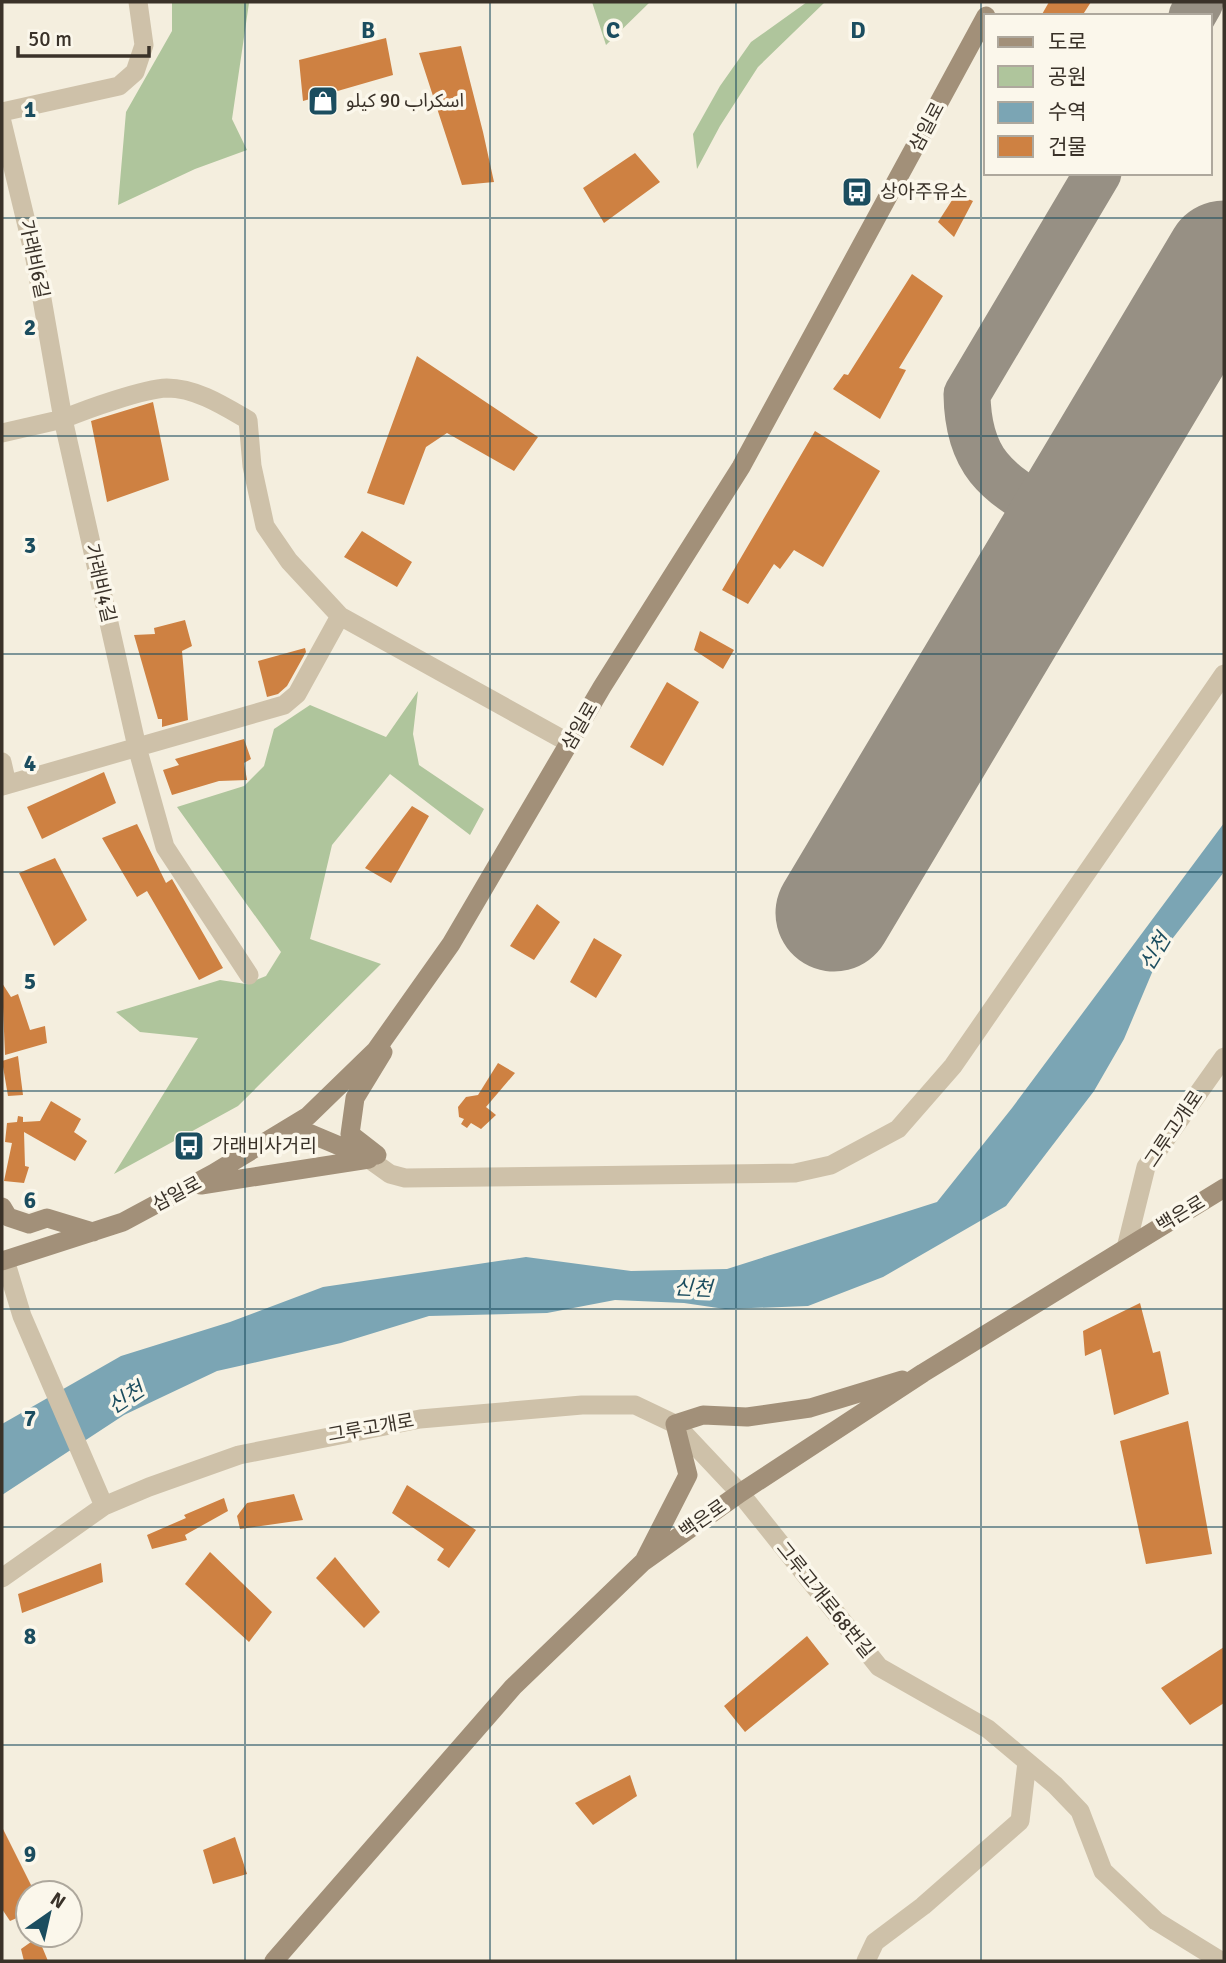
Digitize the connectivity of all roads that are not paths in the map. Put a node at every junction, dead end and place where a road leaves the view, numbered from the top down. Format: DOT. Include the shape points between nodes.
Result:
graph roads {
  1 [pos="138,2"];
  2 [pos="984,20"];
  3 [pos="2,112"];
  4 [pos="2,122"];
  5 [pos="63,419"];
  6 [pos="2,433"];
  7 [pos="340,616"];
  8 [pos="1224,674"];
  9 [pos="571,744"];
  10 [pos="137,747"];
  11 [pos="2,762"];
  12 [pos="5,785"];
  13 [pos="249,975"];
  14 [pos="404,1012"];
  15 [pos="1224,1058"];
  16 [pos="292,1126"];
  17 [pos="373,1157"];
  18 [pos="189,1187"];
  19 [pos="1224,1188"];
  20 [pos="2,1207"];
  21 [pos="93,1232"];
  22 [pos="1126,1248"];
  23 [pos="3,1257"];
  24 [pos="923,1373"];
  25 [pos="675,1424"];
  26 [pos="740,1493"];
  27 [pos="101,1498"];
  28 [pos="643,1562"];
  29 [pos="2,1578"];
  30 [pos="1027,1762"];
  31 [pos="274,1961"];
  32 [pos="866,1961"];
  33 [pos="1221,1961"];
  1 -- 3 [label="street" via="144,45 135,72 119,86"];
  2 -- 9 [label="main road, 삼일로" via="741,467"];
  4 -- 5 [label="street, 가래비6길" via="35,259"];
  5 -- 6 [label="street"];
  5 -- 7 [label="street" via="168,388 209,398 248,420 265,526 289,561"];
  5 -- 10 [label="street, 가래비4길"];
  7 -- 9 [label="street"];
  7 -- 10 [label="street" via="297,694 284,705"];
  8 -- 17 [label="street" via="953,1066 898,1129 831,1165 795,1173 405,1178 390,1174"];
  9 -- 14 [label="main road, 삼일로" via="452,944"];
  10 -- 12 [label="street"];
  10 -- 13 [label="street, 가래비4길" via="165,847"];
  11 -- 12 [label="street"];
  14 -- 16 [label="main road, 삼일로" via="376,1050"];
  14 -- 17 [label="main road" via="355,1098 350,1134"];
  15 -- 22 [label="street, 그루고개로" via="1146,1167"];
  16 -- 17 [label="main road"];
  16 -- 18 [label="main road, 삼일로"];
  17 -- 18 [label="main road"];
  18 -- 21 [label="main road, 삼일로" via="124,1222"];
  19 -- 22 [label="main road, 백은로"];
  20 -- 21 [label="main road" via="8,1217 29,1224 47,1218"];
  21 -- 23 [label="main road, 삼일로"];
  22 -- 24 [label="main road, 백은로"];
  23 -- 27 [label="street" via="22,1316"];
  24 -- 25 [label="main road" via="810,1408 747,1417 703,1415"];
  24 -- 26 [label="main road, 백은로"];
  25 -- 26 [label="street, 그루고개로"];
  25 -- 27 [label="street, 그루고개로" via="635,1405 420,1419 239,1455"];
  25 -- 28 [label="main road" via="688,1475"];
  26 -- 28 [label="main road, 백은로"];
  26 -- 30 [label="street, 그루고개로68번길" via="879,1667 988,1729"];
  27 -- 29 [label="street, 그루고개로"];
  28 -- 31 [label="main road, 백은로" via="513,1687"];
  30 -- 32 [label="street" via="1020,1821 923,1906 874,1942"];
  30 -- 33 [label="street, 그루고개로68번길" via="1080,1811 1103,1871 1156,1921"];
}
